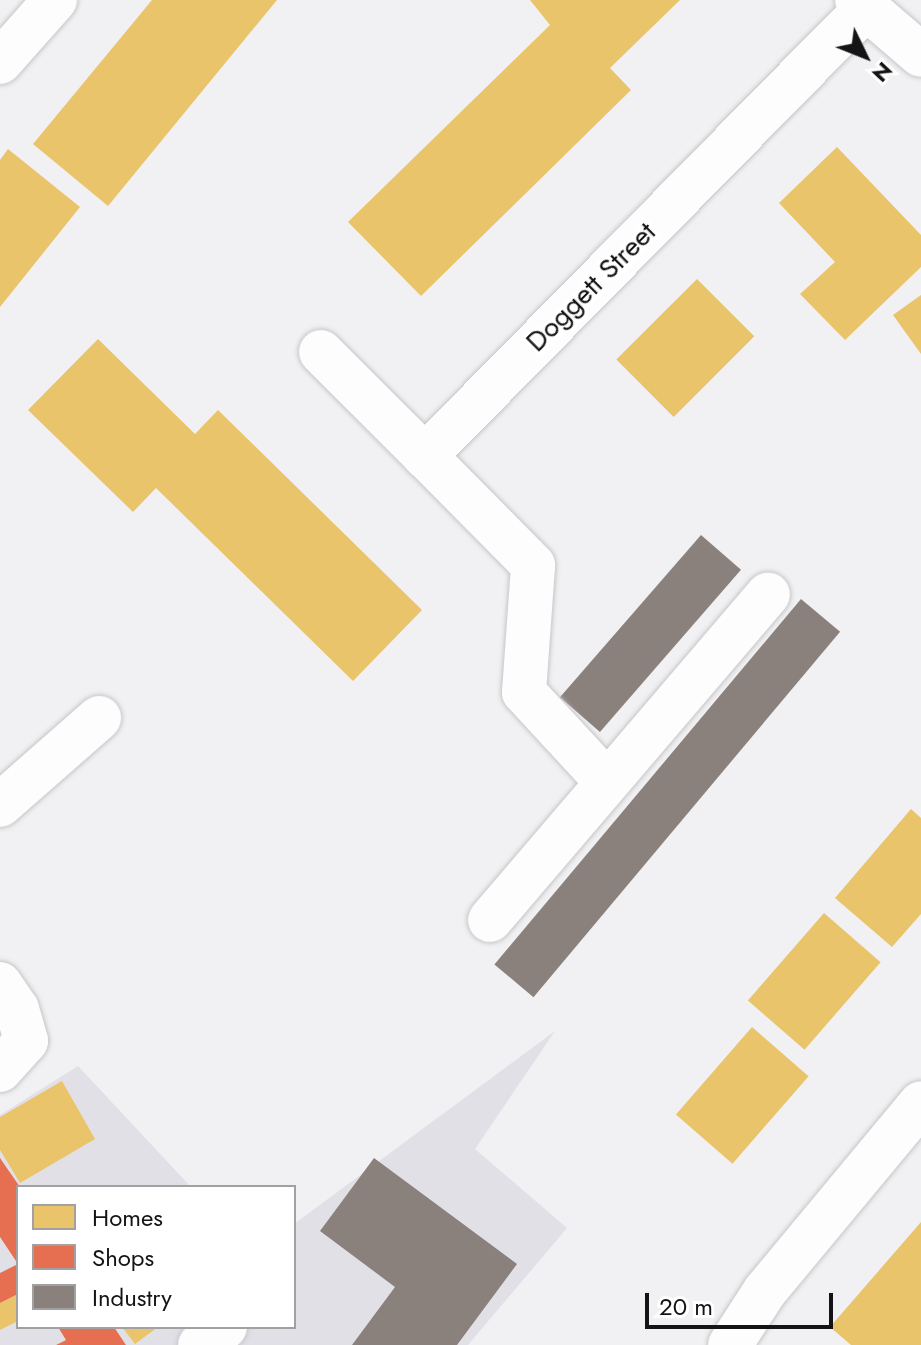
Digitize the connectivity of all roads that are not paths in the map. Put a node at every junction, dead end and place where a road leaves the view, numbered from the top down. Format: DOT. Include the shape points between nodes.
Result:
graph roads {
  1 [pos="55,0"];
  2 [pos="861,4"];
  3 [pos="921,55"];
  4 [pos="0,62"];
  5 [pos="321,352"];
  6 [pos="425,456"];
  7 [pos="768,595"];
  8 [pos="99,718"];
  9 [pos="606,781"];
  10 [pos="0,805"];
  11 [pos="490,920"];
  12 [pos="0,984"];
  13 [pos="0,1070"];
  14 [pos="921,1103"];
  15 [pos="222,1329"];
  16 [pos="200,1345"];
  17 [pos="730,1345"];
  1 -- 4 [label="street"];
  2 -- 3 [label="street, Doggett Street"];
  2 -- 6 [label="street, Doggett Street"];
  5 -- 6 [label="street"];
  6 -- 9 [label="street" via="533,565 524,692"];
  7 -- 9 [label="street"];
  8 -- 10 [label="street"];
  9 -- 11 [label="street"];
  12 -- 13 [label="street" via="17,1009 26,1041"];
  14 -- 17 [label="street" via="765,1291"];
  15 -- 16 [label="street"];
}
